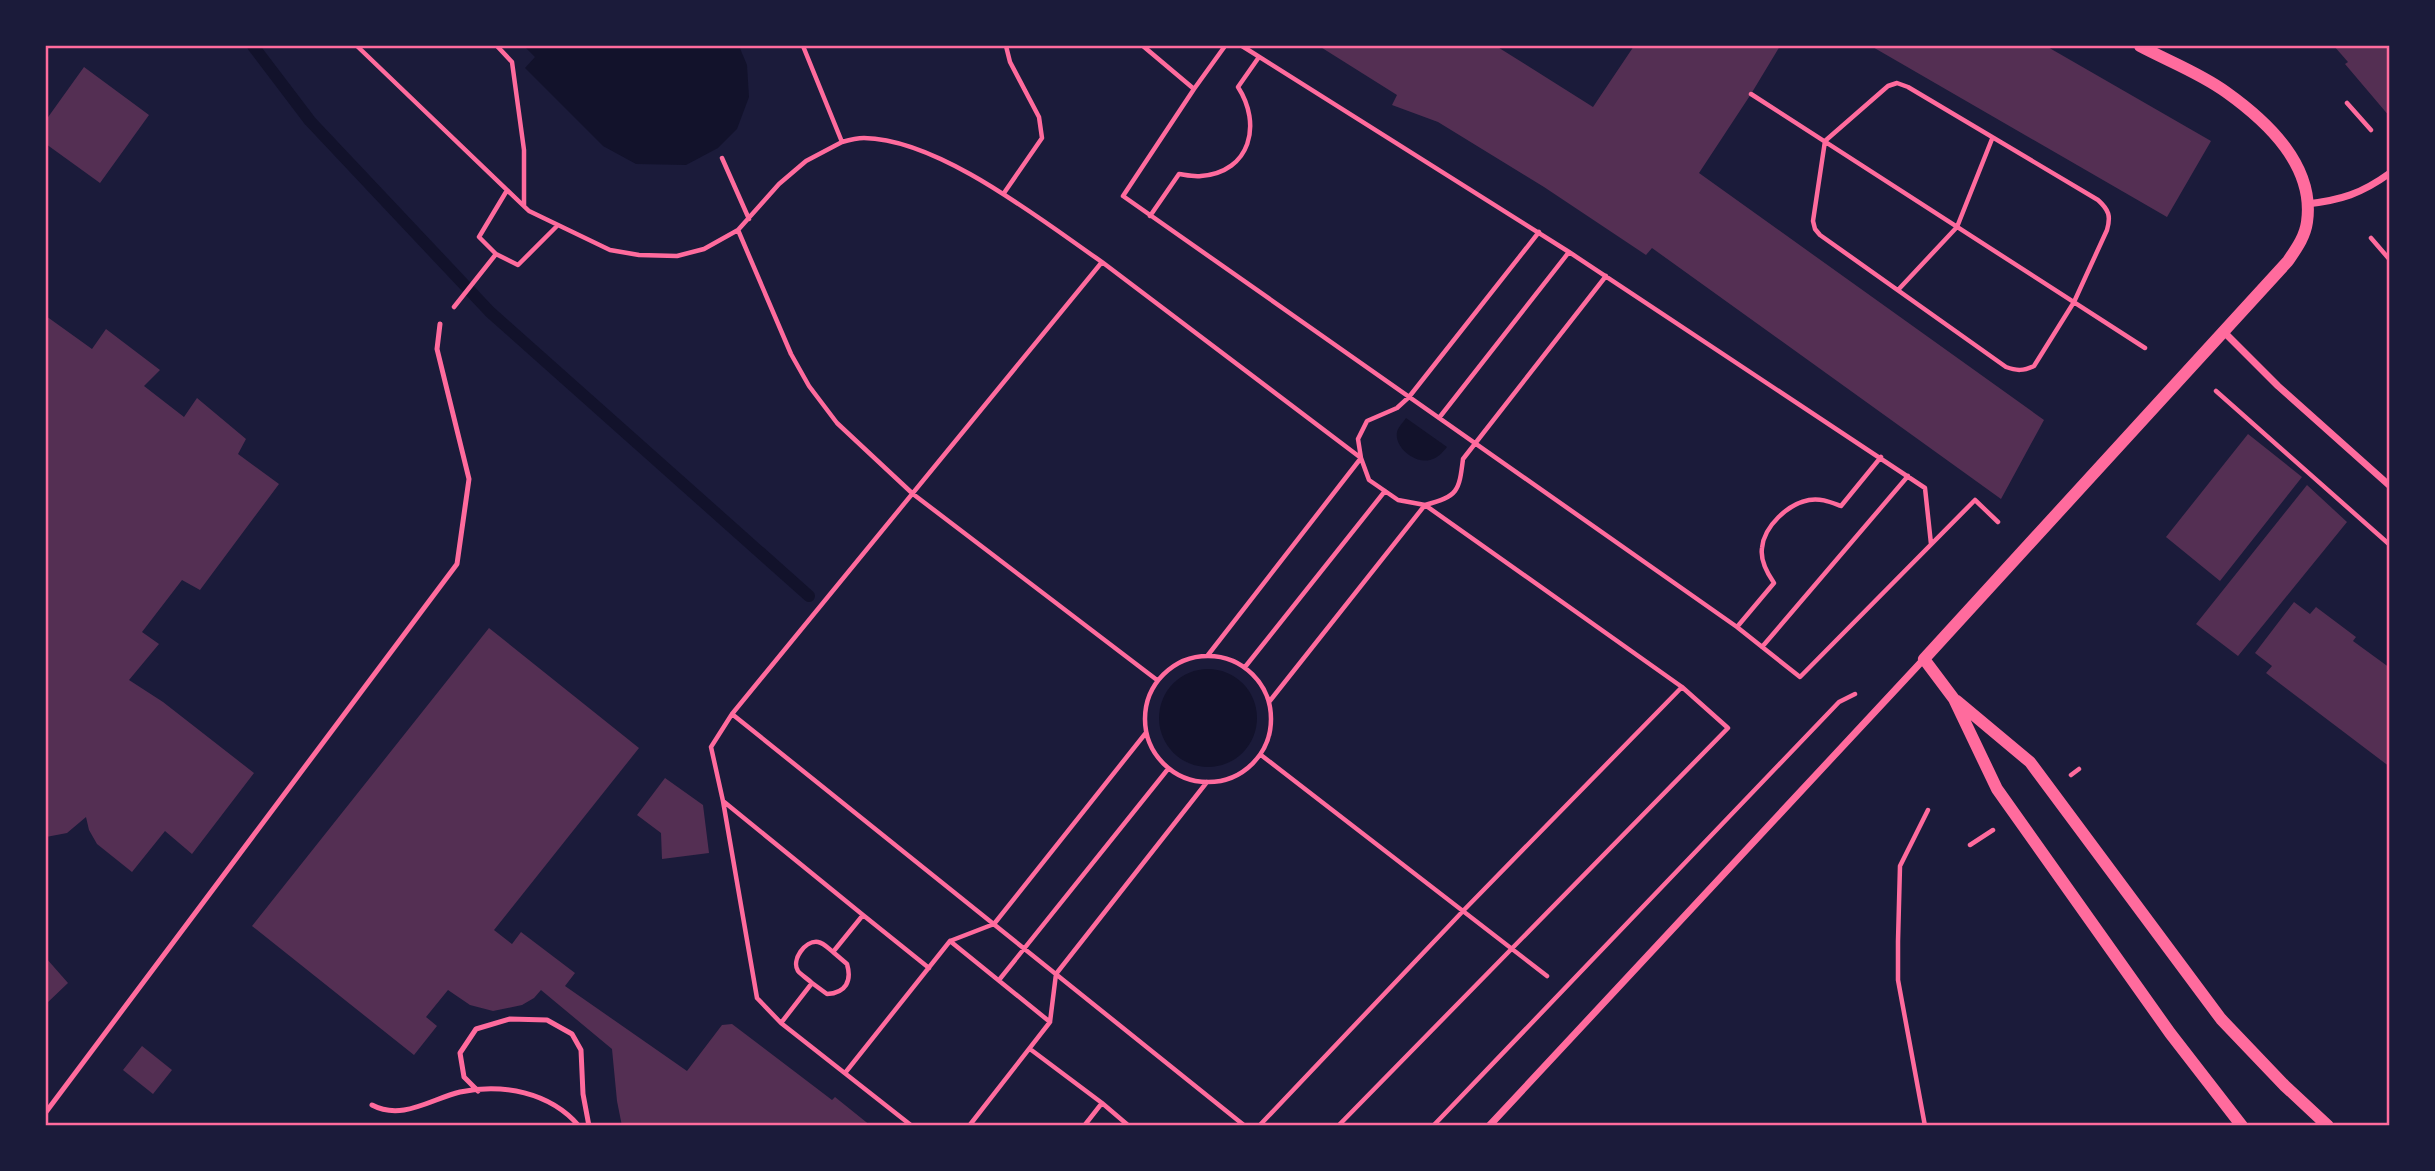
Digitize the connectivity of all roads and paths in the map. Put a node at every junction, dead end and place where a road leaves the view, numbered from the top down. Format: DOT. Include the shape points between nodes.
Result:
graph roads {
  1 [pos="357,46"];
  2 [pos="497,46"];
  3 [pos="803,46"];
  4 [pos="1006,46"];
  5 [pos="1143,46"];
  6 [pos="1225,46"];
  7 [pos="1242,46"];
  8 [pos="2140,46"];
  9 [pos="1259,57"];
  10 [pos="1194,89"];
  11 [pos="1751,94"];
  12 [pos="2347,103"];
  13 [pos="2371,130"];
  14 [pos="1992,139"];
  15 [pos="1825,141"];
  16 [pos="842,142"];
  17 [pos="722,158"];
  18 [pos="2389,173"];
  19 [pos="506,192"];
  20 [pos="1004,194"];
  21 [pos="2307,204"];
  22 [pos="523,206"];
  23 [pos="1150,216"];
  24 [pos="749,219"];
  25 [pos="557,226"];
  26 [pos="1957,227"];
  27 [pos="738,230"];
  28 [pos="1539,232"];
  29 [pos="2371,238"];
  30 [pos="1569,252"];
  31 [pos="496,254"];
  32 [pos="2389,260"];
  33 [pos="1102,262"];
  34 [pos="1606,276"];
  35 [pos="1898,290"];
  36 [pos="2074,302"];
  37 [pos="440,324"];
  38 [pos="2223,330"];
  39 [pos="2145,348"];
  40 [pos="2216,391"];
  41 [pos="1409,397"];
  42 [pos="1439,418"];
  43 [pos="1475,442"];
  44 [pos="1881,457"];
  45 [pos="1361,458"];
  46 [pos="1908,476"];
  47 [pos="2389,486"];
  48 [pos="1385,491"];
  49 [pos="913,494"];
  50 [pos="1425,505"];
  51 [pos="1998,522"];
  52 [pos="1931,544"];
  53 [pos="2389,545"];
  54 [pos="1737,627"];
  55 [pos="1762,647"];
  56 [pos="1208,655"];
  57 [pos="1924,659"];
  58 [pos="1245,667"];
  59 [pos="1157,680"];
  60 [pos="1682,687"];
  61 [pos="1954,699"];
  62 [pos="1269,702"];
  63 [pos="732,715"];
  64 [pos="1824,718"];
  65 [pos="1146,733"];
  66 [pos="1261,755"];
  67 [pos="1168,769"];
  68 [pos="1207,782"];
  69 [pos="723,802"];
  70 [pos="1928,810"];
  71 [pos="1999,826"];
  72 [pos="1970,845"];
  73 [pos="1463,911"];
  74 [pos="863,915"];
  75 [pos="994,924"];
  76 [pos="950,941"];
  77 [pos="1024,948"];
  78 [pos="1511,948"];
  79 [pos="833,952"];
  80 [pos="929,968"];
  81 [pos="1056,974"];
  82 [pos="1547,976"];
  83 [pos="999,981"];
  84 [pos="812,983"];
  85 [pos="1050,1022"];
  86 [pos="781,1023"];
  87 [pos="1030,1049"];
  88 [pos="845,1073"];
  89 [pos="478,1091"];
  90 [pos="1102,1103"];
  91 [pos="372,1105"];
  92 [pos="46,1112"];
  93 [pos="579,1125"];
  94 [pos="589,1125"];
  95 [pos="912,1125"];
  96 [pos="969,1125"];
  97 [pos="1083,1125"];
  98 [pos="1129,1125"];
  99 [pos="1245,1125"];
  100 [pos="1259,1125"];
  101 [pos="1338,1125"];
  102 [pos="1433,1125"];
  103 [pos="1489,1125"];
  104 [pos="1925,1125"];
  105 [pos="2242,1125"];
  106 [pos="2328,1125"];
  1 -- 19 [label="path"];
  2 -- 22 [label="path" via="512,62 524,150"];
  3 -- 16 [label="path"];
  4 -- 20 [label="path" via="1039,117 1042,138"];
  5 -- 10 [label="path"];
  6 -- 10 [label="path"];
  7 -- 9 [label="path"];
  8 -- 21 [label="street" via="2224,90 2256,117 2295,160"];
  9 -- 23 [label="path" via="1238,87 1249,107 1251,128 1241,156 1215,173 1179,174"];
  9 -- 28 [label="path"];
  10 -- 23 [label="path" via="1123,196"];
  11 -- 15 [label="path"];
  12 -- 13 [label="path"];
  14 -- 15 [label="path" via="1897,83"];
  14 -- 26 [label="path"];
  14 -- 36 [label="path" via="2108,208 2107,230"];
  15 -- 26 [label="path"];
  15 -- 35 [label="path" via="1815,229"];
  16 -- 20 [label="path" via="862,138 891,142 940,158"];
  16 -- 24 [label="path" via="788,176"];
  17 -- 24 [label="path"];
  18 -- 21 [label="street" via="2370,188 2339,201"];
  19 -- 22 [label="path"];
  19 -- 31 [label="path" via="479,237"];
  20 -- 33 [label="path"];
  21 -- 38 [label="street" via="2307,223 2288,261"];
  22 -- 25 [label="path"];
  23 -- 41 [label="path"];
  24 -- 27 [label="path"];
  25 -- 27 [label="path" via="610,250 677,256 705,249"];
  25 -- 31 [label="path" via="518,265"];
  26 -- 35 [label="path"];
  26 -- 36 [label="path"];
  27 -- 49 [label="path" via="808,386 837,423"];
  28 -- 30 [label="path"];
  28 -- 41 [label="path"];
  29 -- 32 [label="path"];
  30 -- 34 [label="path"];
  30 -- 42 [label="path"];
  31 -- 37 [label="path"];
  33 -- 45 [label="path"];
  33 -- 49 [label="path"];
  34 -- 43 [label="path"];
  34 -- 44 [label="path"];
  35 -- 36 [label="path" via="2006,367 2024,371 2034,366"];
  36 -- 39 [label="path"];
  37 -- 92 [label="lane" via="437,349 469,479 457,564"];
  38 -- 47 [label="street" via="2277,386"];
  38 -- 57 [label="street"];
  40 -- 53 [label="path"];
  41 -- 42 [label="path"];
  41 -- 45 [label="path" via="1397,408 1367,421 1358,439"];
  42 -- 43 [label="path"];
  43 -- 50 [label="path" via="1463,459 1460,484 1448,499"];
  43 -- 54 [label="path"];
  44 -- 46 [label="path"];
  44 -- 54 [label="path" via="1841,506 1808,500 1780,514 1761,548 1774,583"];
  45 -- 48 [label="path" via="1369,480"];
  45 -- 56 [label="path"];
  46 -- 52 [label="path" via="1925,488"];
  46 -- 55 [label="path"];
  48 -- 50 [label="path" via="1398,500"];
  48 -- 58 [label="path"];
  49 -- 59 [label="path"];
  49 -- 63 [label="path"];
  50 -- 60 [label="path"];
  50 -- 62 [label="path"];
  51 -- 52 [label="path" via="1975,500"];
  52 -- 55 [label="path" via="1800,677"];
  54 -- 55 [label="path"];
  56 -- 58 [label="path"];
  56 -- 59 [label="path" via="1181,661"];
  57 -- 61 [label="street"];
  57 -- 103 [label="street"];
  58 -- 62 [label="path" via="1261,684"];
  59 -- 65 [label="path" via="1146,704"];
  60 -- 73 [label="path"];
  60 -- 78 [label="path" via="1728,728"];
  61 -- 105 [label="street" via="1997,789 2170,1033"];
  61 -- 106 [label="street" via="2029,762 2221,1019"];
  62 -- 66 [label="path" via="1270,732"];
  63 -- 69 [label="path" via="711,747"];
  63 -- 75 [label="path"];
  64 -- 102 [label="path"];
  65 -- 67 [label="path"];
  65 -- 75 [label="path"];
  66 -- 68 [label="path" via="1241,774"];
  66 -- 73 [label="path"];
  67 -- 68 [label="path"];
  67 -- 77 [label="path"];
  68 -- 81 [label="path"];
  69 -- 74 [label="path"];
  69 -- 86 [label="path" via="757,998"];
  70 -- 104 [label="path" via="1900,866 1898,954 1898,980"];
  71 -- 72 [label="path"];
  73 -- 78 [label="path"];
  73 -- 100 [label="path"];
  74 -- 79 [label="path"];
  74 -- 80 [label="path"];
  75 -- 76 [label="path"];
  75 -- 77 [label="path"];
  76 -- 80 [label="path"];
  76 -- 83 [label="path"];
  77 -- 81 [label="path"];
  77 -- 83 [label="path"];
  78 -- 82 [label="path"];
  78 -- 101 [label="path"];
  79 -- 84 [label="path" via="819,942 802,950 796,966"];
  79 -- 84 [label="path" via="847,964 848,985 827,995"];
  80 -- 88 [label="path"];
  81 -- 85 [label="path"];
  81 -- 99 [label="path"];
  83 -- 85 [label="path"];
  84 -- 86 [label="path"];
  85 -- 87 [label="path"];
  86 -- 88 [label="path"];
  87 -- 90 [label="path"];
  87 -- 96 [label="path"];
  88 -- 95 [label="path"];
  89 -- 91 [label="lane" via="404,1111 383,1111"];
  89 -- 93 [label="lane" via="520,1091 552,1102"];
  89 -- 94 [label="lane" via="464,1077 460,1053 476,1029 510,1019 547,1020 572,1034 581,1049"];
  90 -- 97 [label="path"];
  90 -- 98 [label="path"];
}
